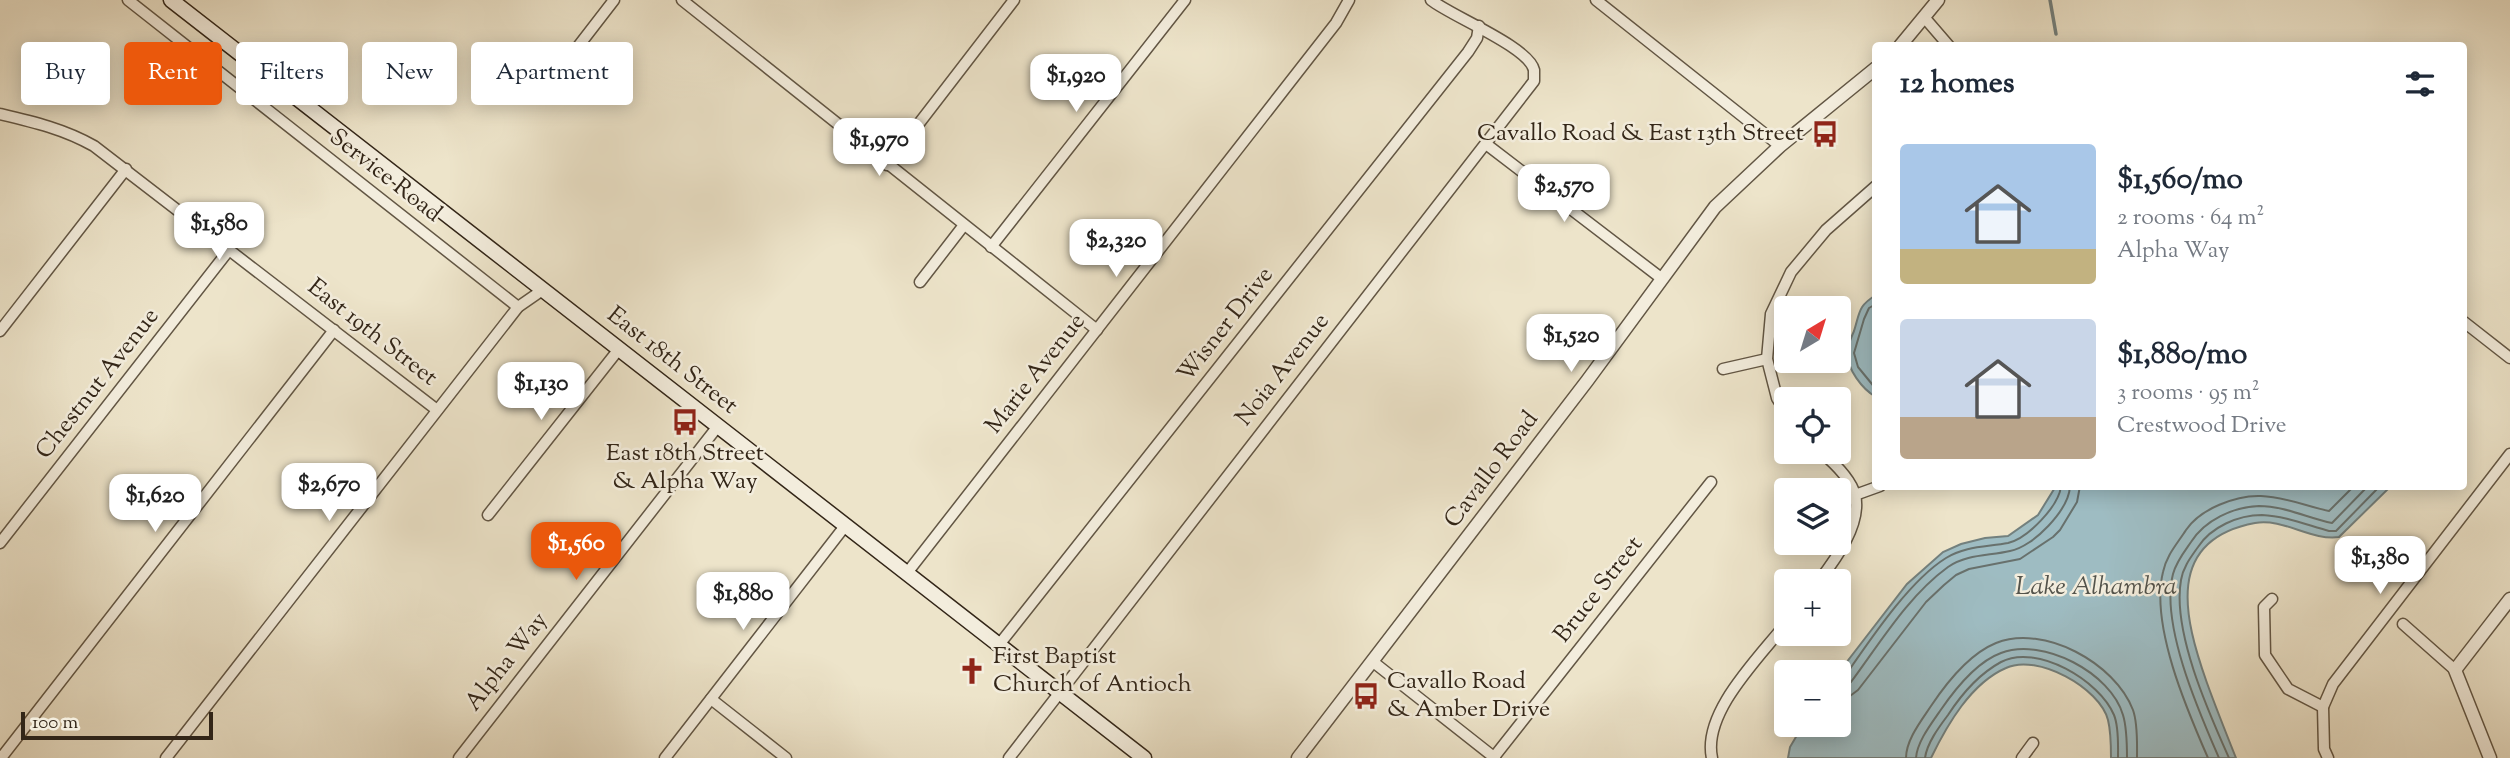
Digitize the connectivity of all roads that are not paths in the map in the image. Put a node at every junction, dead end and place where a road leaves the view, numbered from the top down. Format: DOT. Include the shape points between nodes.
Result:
graph roads {
  1 [pos="128,0"];
  2 [pos="171,0"];
  3 [pos="614,0"];
  4 [pos="682,0"];
  5 [pos="1014,0"];
  6 [pos="1185,0"];
  7 [pos="1349,0"];
  8 [pos="1431,0"];
  9 [pos="1596,0"];
  10 [pos="1938,0"];
  11 [pos="1924,17"];
  12 [pos="1479,26"];
  13 [pos="582,42"];
  14 [pos="1903,42"];
  15 [pos="1946,42"];
  16 [pos="1872,71"];
  17 [pos="0,114"];
  18 [pos="1486,144"];
  19 [pos="1780,146"];
  20 [pos="887,165"];
  21 [pos="126,169"];
  22 [pos="1872,190"];
  23 [pos="964,225"];
  24 [pos="991,247"];
  25 [pos="229,250"];
  26 [pos="1661,278"];
  27 [pos="920,282"];
  28 [pos="544,289"];
  29 [pos="518,307"];
  30 [pos="2467,325"];
  31 [pos="334,330"];
  32 [pos="1097,330"];
  33 [pos="0,331"];
  34 [pos="619,349"];
  35 [pos="2510,358"];
  36 [pos="1767,359"];
  37 [pos="1723,369"];
  38 [pos="1774,387"];
  39 [pos="437,410"];
  40 [pos="718,426"];
  41 [pos="2510,454"];
  42 [pos="1836,464"];
  43 [pos="1712,482"];
  44 [pos="1872,489"];
  45 [pos="1855,495"];
  46 [pos="488,515"];
  47 [pos="845,526"];
  48 [pos="0,543"];
  49 [pos="1828,569"];
  50 [pos="907,573"];
  51 [pos="2272,599"];
  52 [pos="2510,599"];
  53 [pos="2403,624"];
  54 [pos="1774,639"];
  55 [pos="998,646"];
  56 [pos="1372,661"];
  57 [pos="2455,670"];
  58 [pos="1059,693"];
  59 [pos="711,699"];
  60 [pos="2323,707"];
  61 [pos="2033,743"];
  62 [pos="1495,757"];
  63 [pos="1,758"];
  64 [pos="166,758"];
  65 [pos="459,758"];
  66 [pos="665,758"];
  67 [pos="786,758"];
  68 [pos="1009,758"];
  69 [pos="1144,758"];
  70 [pos="1298,758"];
  71 [pos="1712,758"];
  72 [pos="2022,758"];
  73 [pos="2328,758"];
  74 [pos="2490,758"];
  1 -- 29 [label="street, Service Road"];
  2 -- 28 [label="main road, East 18th Street"];
  3 -- 13 [label="street"];
  4 -- 20 [label="street"];
  5 -- 20 [label="street"];
  6 -- 24 [label="street"];
  7 -- 32 [label="street, Marie Avenue" via="1336,23"];
  8 -- 12 [label="street"];
  9 -- 19 [label="street"];
  10 -- 11 [label="street"];
  11 -- 14 [label="street"];
  11 -- 15 [label="street"];
  12 -- 18 [label="street, Noia Avenue" via="1530,62 1534,71 1534,81"];
  12 -- 55 [label="street, Wisner Drive" via="1477,38 1460,63"];
  16 -- 19 [label="street, Cavallo Road"];
  17 -- 21 [label="street, East 19th Street" via="72,134"];
  18 -- 26 [label="street"];
  18 -- 58 [label="street, Noia Avenue"];
  19 -- 26 [label="street, Cavallo Road" via="1715,208"];
  20 -- 23 [label="street"];
  21 -- 25 [label="street, East 19th Street"];
  21 -- 33 [label="street"];
  22 -- 36 [label="street" via="1826,230 1791,272 1771,314"];
  23 -- 24 [label="street"];
  23 -- 27 [label="street"];
  24 -- 32 [label="street"];
  25 -- 31 [label="street, East 19th Street"];
  25 -- 48 [label="street, Chestnut Avenue"];
  26 -- 56 [label="street, Cavallo Road"];
  28 -- 29 [label="street"];
  28 -- 34 [label="main road, East 18th Street"];
  29 -- 39 [label="street"];
  30 -- 35 [label="street"];
  31 -- 39 [label="street, East 19th Street"];
  31 -- 63 [label="street"];
  32 -- 50 [label="street, Marie Avenue"];
  34 -- 40 [label="main road, East 18th Street"];
  34 -- 46 [label="street"];
  36 -- 37 [label="street"];
  36 -- 38 [label="street"];
  39 -- 64 [label="street"];
  40 -- 47 [label="main road, East 18th Street"];
  40 -- 65 [label="street, Alpha Way"];
  41 -- 60 [label="street" via="2333,684"];
  42 -- 45 [label="street"];
  43 -- 62 [label="street, Bruce Street"];
  44 -- 45 [label="street"];
  45 -- 49 [label="street" via="1853,521 1841,553"];
  47 -- 50 [label="main road, East 18th Street"];
  47 -- 59 [label="street"];
  50 -- 55 [label="main road, East 18th Street"];
  51 -- 60 [label="street" via="2263,607 2265,655 2288,690"];
  52 -- 57 [label="street"];
  53 -- 57 [label="street"];
  54 -- 71 [label="street" via="1714,722"];
  55 -- 58 [label="main road, East 18th Street"];
  56 -- 62 [label="street"];
  56 -- 70 [label="street, Cavallo Road"];
  57 -- 74 [label="street"];
  58 -- 68 [label="street, Noia Avenue"];
  58 -- 69 [label="main road, East 18th Street"];
  59 -- 66 [label="street"];
  59 -- 67 [label="street"];
  60 -- 73 [label="street"];
  61 -- 72 [label="street"];
}
